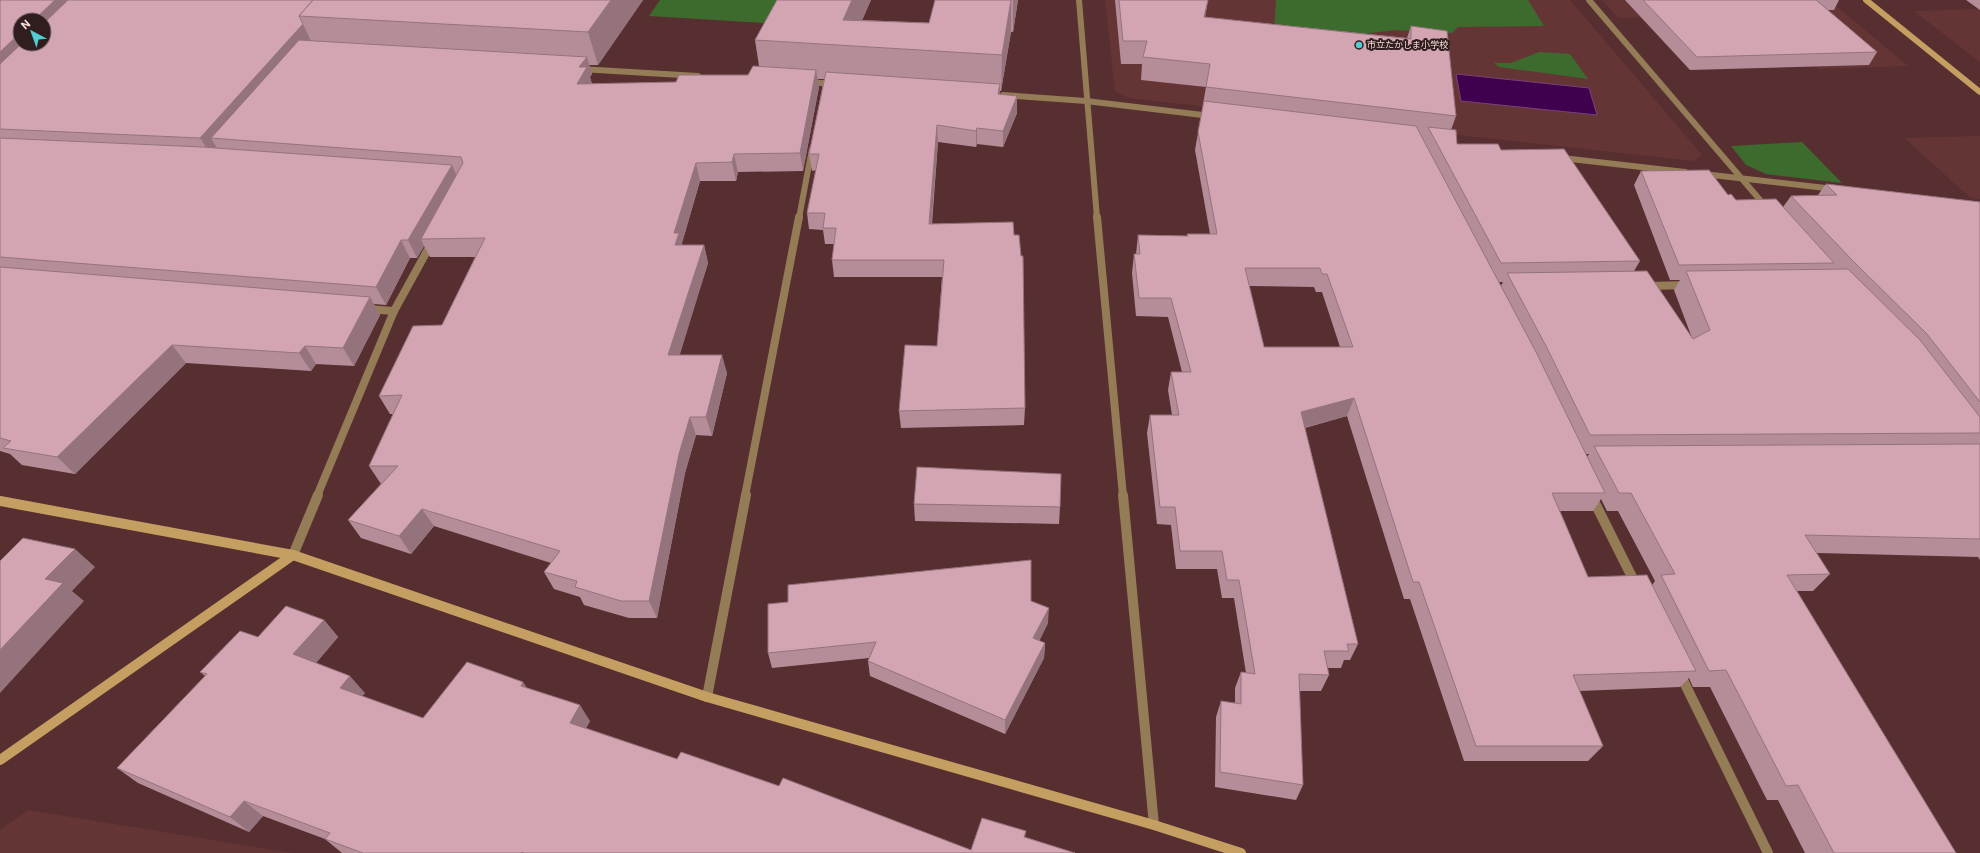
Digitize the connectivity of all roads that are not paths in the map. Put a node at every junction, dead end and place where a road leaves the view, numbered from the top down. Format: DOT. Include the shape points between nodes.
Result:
graph roads {
  1 [pos="1079,0"];
  2 [pos="1589,0"];
  3 [pos="1866,0"];
  4 [pos="570,68"];
  5 [pos="705,76"];
  6 [pos="800,82"];
  7 [pos="840,84"];
  8 [pos="1980,92"];
  9 [pos="999,95"];
  10 [pos="1086,101"];
  11 [pos="1219,117"];
  12 [pos="814,137"];
  13 [pos="1557,157"];
  14 [pos="1692,172"];
  15 [pos="1700,173"];
  16 [pos="1740,178"];
  17 [pos="1840,190"];
  18 [pos="1771,213"];
  19 [pos="436,234"];
  20 [pos="1693,285"];
  21 [pos="1638,286"];
  22 [pos="362,308"];
  23 [pos="394,311"];
  24 [pos="1588,488"];
  25 [pos="0,501"];
  26 [pos="293,555"];
  27 [pos="1641,595"];
  28 [pos="1676,667"];
  29 [pos="707,697"];
  30 [pos="0,760"];
  31 [pos="1154,825"];
  32 [pos="1241,853"];
  33 [pos="1768,853"];
  1 -- 10 [label="street"];
  2 -- 16 [label="street"];
  3 -- 8 [label="street"];
  4 -- 5 [label="street"];
  6 -- 7 [label="street" via="823,87"];
  9 -- 10 [label="street"];
  10 -- 11 [label="street"];
  10 -- 31 [label="street"];
  12 -- 29 [label="street"];
  13 -- 14 [label="street"];
  15 -- 16 [label="street"];
  16 -- 17 [label="street"];
  16 -- 18 [label="street"];
  19 -- 23 [label="street"];
  20 -- 21 [label="street"];
  22 -- 23 [label="street"];
  23 -- 26 [label="street"];
  24 -- 27 [label="street"];
  25 -- 26 [label="street"];
  26 -- 29 [label="street"];
  26 -- 30 [label="street"];
  28 -- 33 [label="street"];
  29 -- 31 [label="street"];
  31 -- 32 [label="street"];
}
